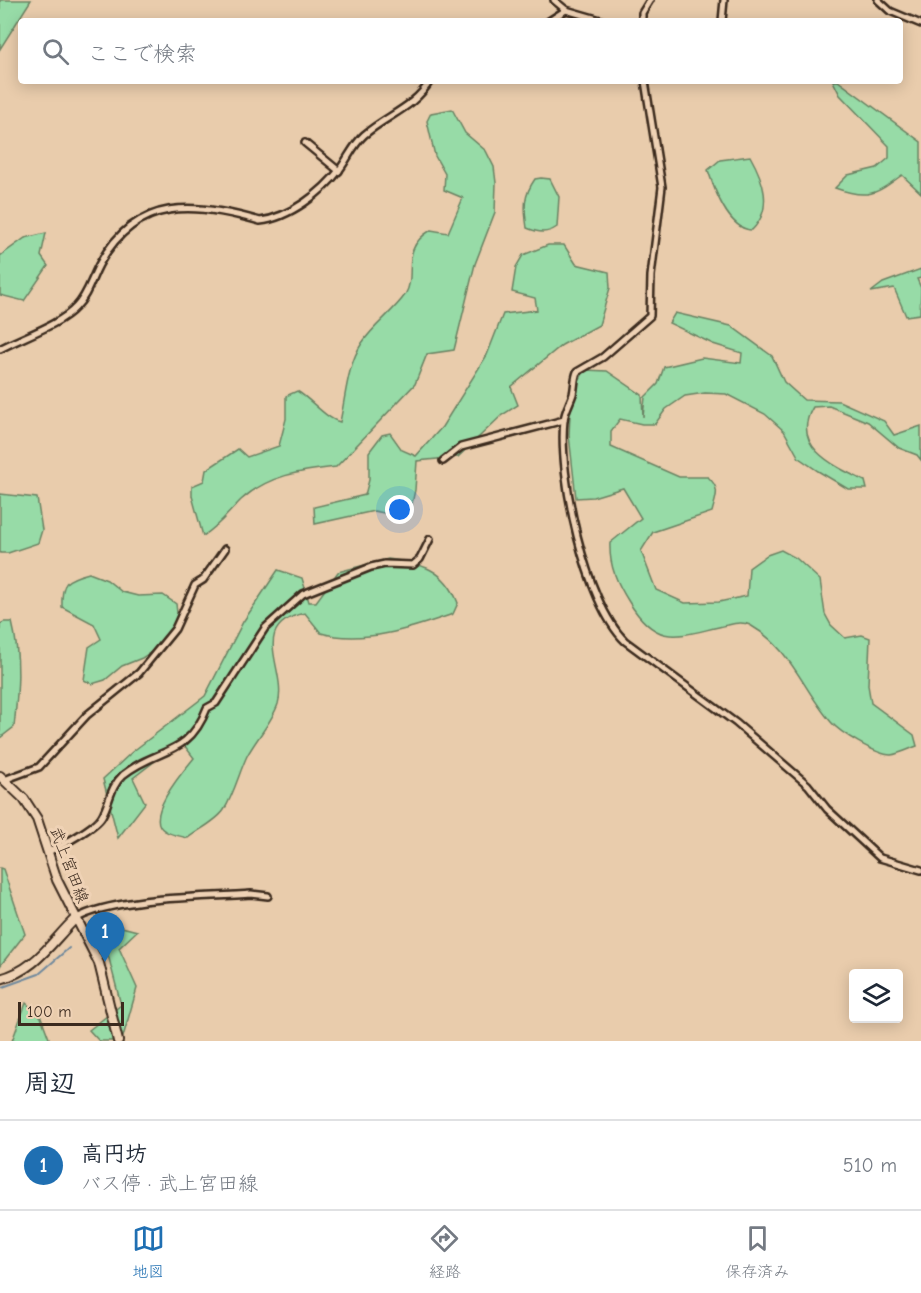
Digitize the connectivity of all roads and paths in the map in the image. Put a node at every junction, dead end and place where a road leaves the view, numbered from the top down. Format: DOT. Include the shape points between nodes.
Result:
graph roads {
  1 [pos="554,0"];
  2 [pos="650,0"];
  3 [pos="724,0"];
  4 [pos="878,0"];
  5 [pos="566,10"];
  6 [pos="554,18"];
  7 [pos="594,18"];
  8 [pos="642,18"];
  9 [pos="723,18"];
  10 [pos="921,24"];
  11 [pos="428,84"];
  12 [pos="645,84"];
  13 [pos="305,143"];
  14 [pos="339,171"];
  15 [pos="0,349"];
  16 [pos="564,420"];
  17 [pos="443,460"];
  18 [pos="430,539"];
  19 [pos="225,549"];
  20 [pos="2,778"];
  21 [pos="48,852"];
  22 [pos="921,870"];
  23 [pos="268,896"];
  24 [pos="75,919"];
  25 [pos="0,979"];
  26 [pos="118,1041"];
  1 -- 5 [label="street"];
  2 -- 8 [label="street"];
  3 -- 9 [label="street"];
  4 -- 10 [label="street" via="890,12"];
  5 -- 6 [label="street"];
  5 -- 7 [label="street"];
  11 -- 14 [label="street" via="405,110 391,115 360,138"];
  12 -- 16 [label="street" via="662,187 650,316 603,357 577,372"];
  13 -- 14 [label="street"];
  14 -- 15 [label="street" via="316,193 271,220 195,207 145,216 114,243 78,306 67,316"];
  16 -- 17 [label="street" via="461,447"];
  16 -- 22 [label="street" via="567,474 576,525 594,594 616,633 767,749 880,858"];
  18 -- 21 [label="street" via="413,565 370,567 303,594 265,628 252,653 216,703 207,708 200,727 188,740 125,774 110,792 98,823"];
  19 -- 20 [label="street" via="195,585 175,629 139,673 87,715 39,767"];
  20 -- 21 [label="main road, 武上宮田線" via="34,814"];
  21 -- 24 [label="main road, 武上宮田線"];
  23 -- 24 [label="street" via="123,903 99,907"];
  24 -- 25 [label="main road" via="32,964"];
  24 -- 26 [label="main road, 武上宮田線" via="102,971"];
}
